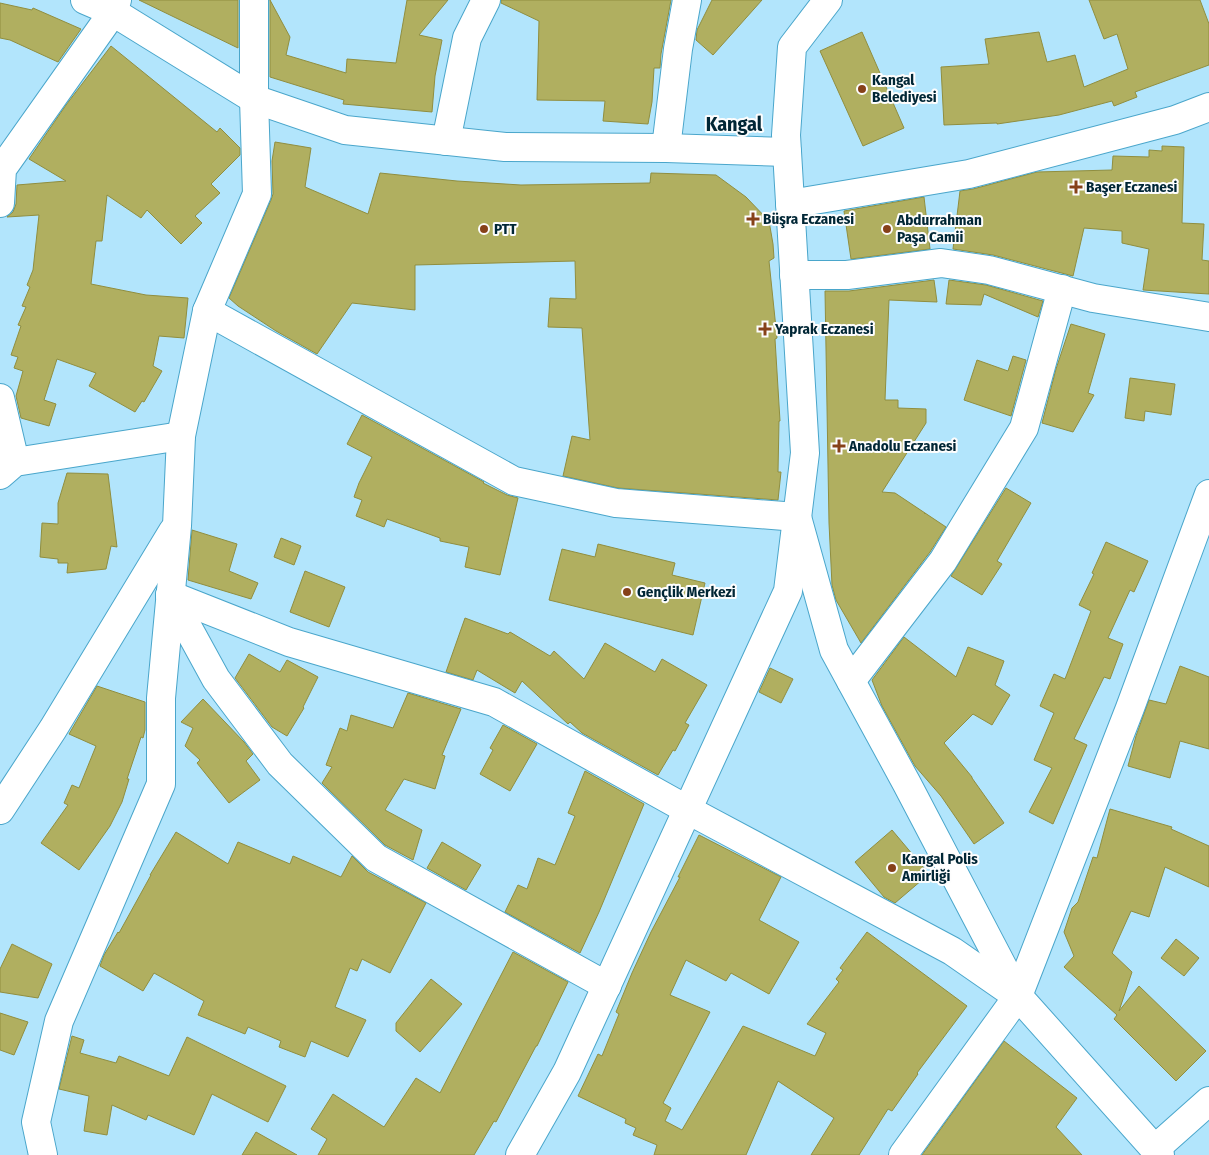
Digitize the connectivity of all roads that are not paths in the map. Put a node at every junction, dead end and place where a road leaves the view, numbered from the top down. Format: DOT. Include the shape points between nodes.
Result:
graph roads {
  1 [pos="85,0"];
  2 [pos="254,0"];
  3 [pos="486,0"];
  4 [pos="688,0"];
  5 [pos="828,0"];
  6 [pos="115,6"];
  7 [pos="254,99"];
  8 [pos="1209,107"];
  9 [pos="446,141"];
  10 [pos="666,148"];
  11 [pos="787,152"];
  12 [pos="0,203"];
  13 [pos="790,204"];
  14 [pos="794,275"];
  15 [pos="1062,289"];
  16 [pos="208,310"];
  17 [pos="1209,317"];
  18 [pos="0,398"];
  19 [pos="181,436"];
  20 [pos="8,468"];
  21 [pos="1209,494"];
  22 [pos="797,517"];
  23 [pos="177,526"];
  24 [pos="170,595"];
  25 [pos="851,681"];
  26 [pos="0,810"];
  27 [pos="688,810"];
  28 [pos="607,986"];
  29 [pos="1018,996"];
  30 [pos="1209,1101"];
  31 [pos="1158,1152"];
  32 [pos="43,1155"];
  33 [pos="520,1155"];
  34 [pos="903,1155"];
  1 -- 6 [label="street"];
  2 -- 7 [label="street"];
  3 -- 9 [label="street" via="467,38"];
  4 -- 10 [label="street" via="678,49"];
  5 -- 11 [label="street" via="792,47"];
  6 -- 7 [label="street"];
  6 -- 12 [label="street" via="2,169"];
  7 -- 9 [label="street" via="345,130"];
  7 -- 16 [label="street" via="257,194"];
  8 -- 13 [label="street" via="1175,120 969,174"];
  9 -- 10 [label="street" via="505,147"];
  10 -- 11 [label="street"];
  11 -- 13 [label="street"];
  13 -- 14 [label="street"];
  14 -- 15 [label="street" via="847,275 941,263 989,270"];
  14 -- 22 [label="street" via="804,453"];
  15 -- 17 [label="street" via="1093,298"];
  15 -- 25 [label="street" via="1024,428 943,561"];
  16 -- 19 [label="street"];
  16 -- 22 [label="street" via="514,481 616,503"];
  18 -- 20 [label="street"];
  19 -- 20 [label="street"];
  19 -- 23 [label="street"];
  21 -- 29 [label="street"];
  22 -- 25 [label="street" via="834,650"];
  22 -- 27 [label="street" via="788,591"];
  23 -- 24 [label="street"];
  23 -- 26 [label="street"];
  24 -- 27 [label="street" via="289,642 494,702"];
  24 -- 28 [label="street" via="216,679 280,764 376,858"];
  24 -- 32 [label="street" via="161,698 161,784 59,1020 36,1122"];
  25 -- 29 [label="street"];
  27 -- 28 [label="street"];
  27 -- 29 [label="street" via="952,951"];
  28 -- 33 [label="street" via="567,1072"];
  29 -- 31 [label="street"];
  29 -- 34 [label="street"];
  30 -- 31 [label="street"];
}
